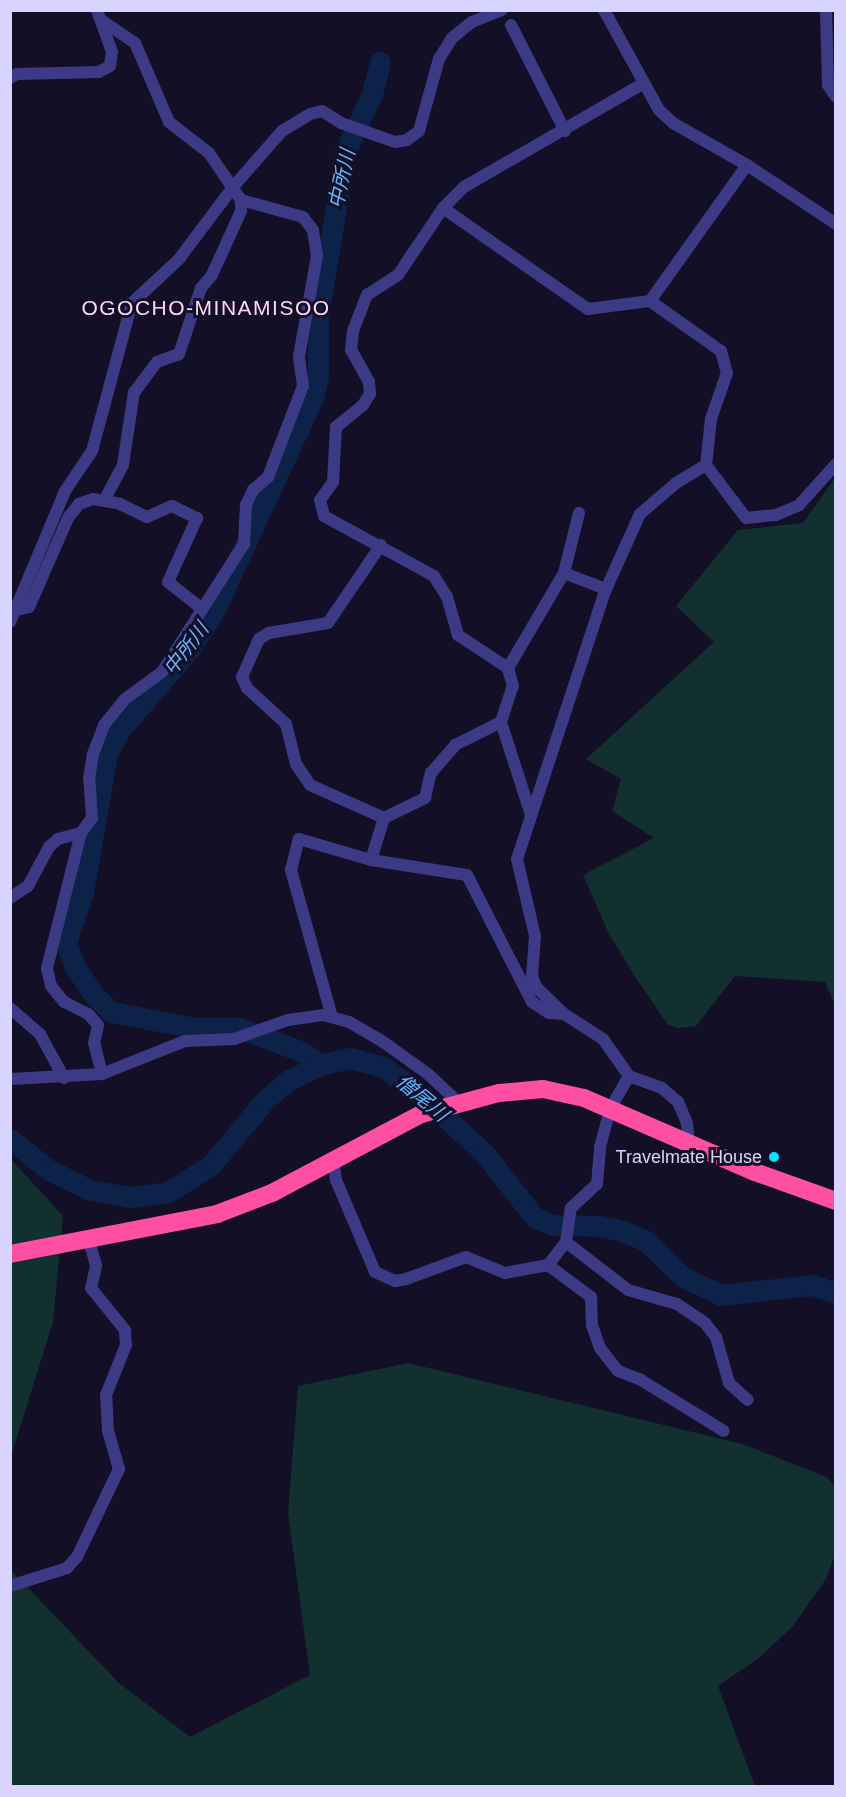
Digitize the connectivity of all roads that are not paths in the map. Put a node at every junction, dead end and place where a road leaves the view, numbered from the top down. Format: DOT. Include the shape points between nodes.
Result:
graph roads {
  1 [pos="501,10"];
  2 [pos="604,10"];
  3 [pos="826,10"];
  4 [pos="99,15"];
  5 [pos="511,25"];
  6 [pos="10,78"];
  7 [pos="644,83"];
  8 [pos="836,97"];
  9 [pos="565,131"];
  10 [pos="747,165"];
  11 [pos="233,187"];
  12 [pos="241,200"];
  13 [pos="443,208"];
  14 [pos="836,224"];
  15 [pos="650,301"];
  16 [pos="836,464"];
  17 [pos="706,465"];
  18 [pos="105,499"];
  19 [pos="579,513"];
  20 [pos="381,546"];
  21 [pos="564,573"];
  22 [pos="606,589"];
  23 [pos="201,608"];
  24 [pos="17,610"];
  25 [pos="10,622"];
  26 [pos="508,668"];
  27 [pos="501,722"];
  28 [pos="531,815"];
  29 [pos="384,818"];
  30 [pos="81,833"];
  31 [pos="371,860"];
  32 [pos="10,897"];
  33 [pos="10,1008"];
  34 [pos="564,1014"];
  35 [pos="332,1017"];
  36 [pos="102,1074"];
  37 [pos="629,1076"];
  38 [pos="64,1078"];
  39 [pos="10,1079"];
  40 [pos="459,1103"];
  41 [pos="610,1109"];
  42 [pos="689,1143"];
  43 [pos="333,1160"];
  44 [pos="836,1201"];
  45 [pos="89,1240"];
  46 [pos="566,1242"];
  47 [pos="10,1254"];
  48 [pos="548,1265"];
  49 [pos="748,1400"];
  50 [pos="724,1431"];
  51 [pos="10,1586"];
  1 -- 11 [label="street" via="472,22 452,38 439,59 419,131 407,140 395,142 341,123 322,111 310,114 282,131"];
  2 -- 7 [label="street"];
  3 -- 8 [label="street" via="828,85"];
  4 -- 6 [label="street" via="112,52 110,66 99,72 17,74"];
  4 -- 11 [label="street" via="135,43 168,122 209,153"];
  5 -- 9 [label="street"];
  7 -- 9 [label="street"];
  7 -- 10 [label="street" via="659,110 673,123"];
  9 -- 13 [label="street" via="484,173"];
  10 -- 14 [label="street"];
  10 -- 15 [label="street"];
  11 -- 12 [label="street"];
  11 -- 24 [label="street" via="179,259 132,303 92,451 65,491"];
  12 -- 18 [label="street" via="236,222 201,288 179,354 156,362 134,392 123,465"];
  12 -- 23 [label="street" via="303,217 313,230 317,255 299,356 303,386 268,477 253,490 246,505 244,544"];
  13 -- 15 [label="street" via="588,309"];
  13 -- 20 [label="street" via="398,275 367,295 353,331 351,350 369,382 370,394 363,405 336,427 333,482 320,500 324,516"];
  15 -- 17 [label="street" via="721,351 727,373 711,419"];
  16 -- 17 [label="street" via="798,506 776,515 746,518"];
  17 -- 22 [label="street" via="676,483 640,514"];
  18 -- 23 [label="street" via="147,517 172,506 197,519 168,582"];
  18 -- 24 [label="street" via="79,504 68,518 29,607"];
  19 -- 21 [label="street"];
  20 -- 26 [label="street" via="434,576 447,597 458,635"];
  20 -- 29 [label="street" via="328,623 269,633 259,639 242,677 247,688 286,724 296,764 310,785"];
  21 -- 22 [label="street"];
  21 -- 26 [label="street"];
  22 -- 28 [label="street"];
  23 -- 30 [label="street" via="162,672 125,699 104,725 89,778 92,818"];
  24 -- 25 [label="street"];
  26 -- 27 [label="street" via="513,686"];
  27 -- 28 [label="street"];
  27 -- 29 [label="street" via="454,746 431,773 425,798"];
  28 -- 34 [label="street" via="517,859 535,936 532,976 536,987"];
  29 -- 31 [label="street"];
  30 -- 32 [label="street" via="58,839 49,847 28,886"];
  30 -- 36 [label="street" via="47,968 51,986 64,1002 98,1024 94,1043"];
  31 -- 34 [label="street" via="467,875 532,1002 549,1013"];
  31 -- 35 [label="street" via="299,839 291,870"];
  33 -- 38 [label="street" via="40,1034"];
  34 -- 37 [label="street" via="603,1039"];
  35 -- 36 [label="street" via="288,1020 234,1039 185,1041"];
  35 -- 40 [label="street" via="379,1039 428,1074"];
  36 -- 38 [label="street"];
  37 -- 41 [label="street"];
  37 -- 42 [label="street" via="662,1088 678,1102 687,1123"];
  38 -- 39 [label="street"];
  40 -- 41 [label="highway" via="499,1093 543,1089 584,1098"];
  40 -- 43 [label="highway" via="422,1114"];
  41 -- 42 [label="highway"];
  41 -- 46 [label="street" via="600,1147 597,1184 571,1208"];
  42 -- 44 [label="highway" via="790,1187"];
  43 -- 45 [label="highway" via="272,1193 217,1214"];
  43 -- 48 [label="street" via="336,1180 368,1261 383,1277 406,1279 457,1257 505,1273"];
  45 -- 47 [label="highway"];
  45 -- 51 [label="street" via="96,1266 92,1288 125,1330 126,1345 106,1395 108,1431 119,1469 77,1557 67,1568"];
  46 -- 48 [label="street"];
  46 -- 49 [label="street" via="628,1290 677,1304 705,1323 716,1337 729,1383"];
  48 -- 50 [label="street" via="591,1297 592,1325 600,1348 618,1371 641,1380"];
}
